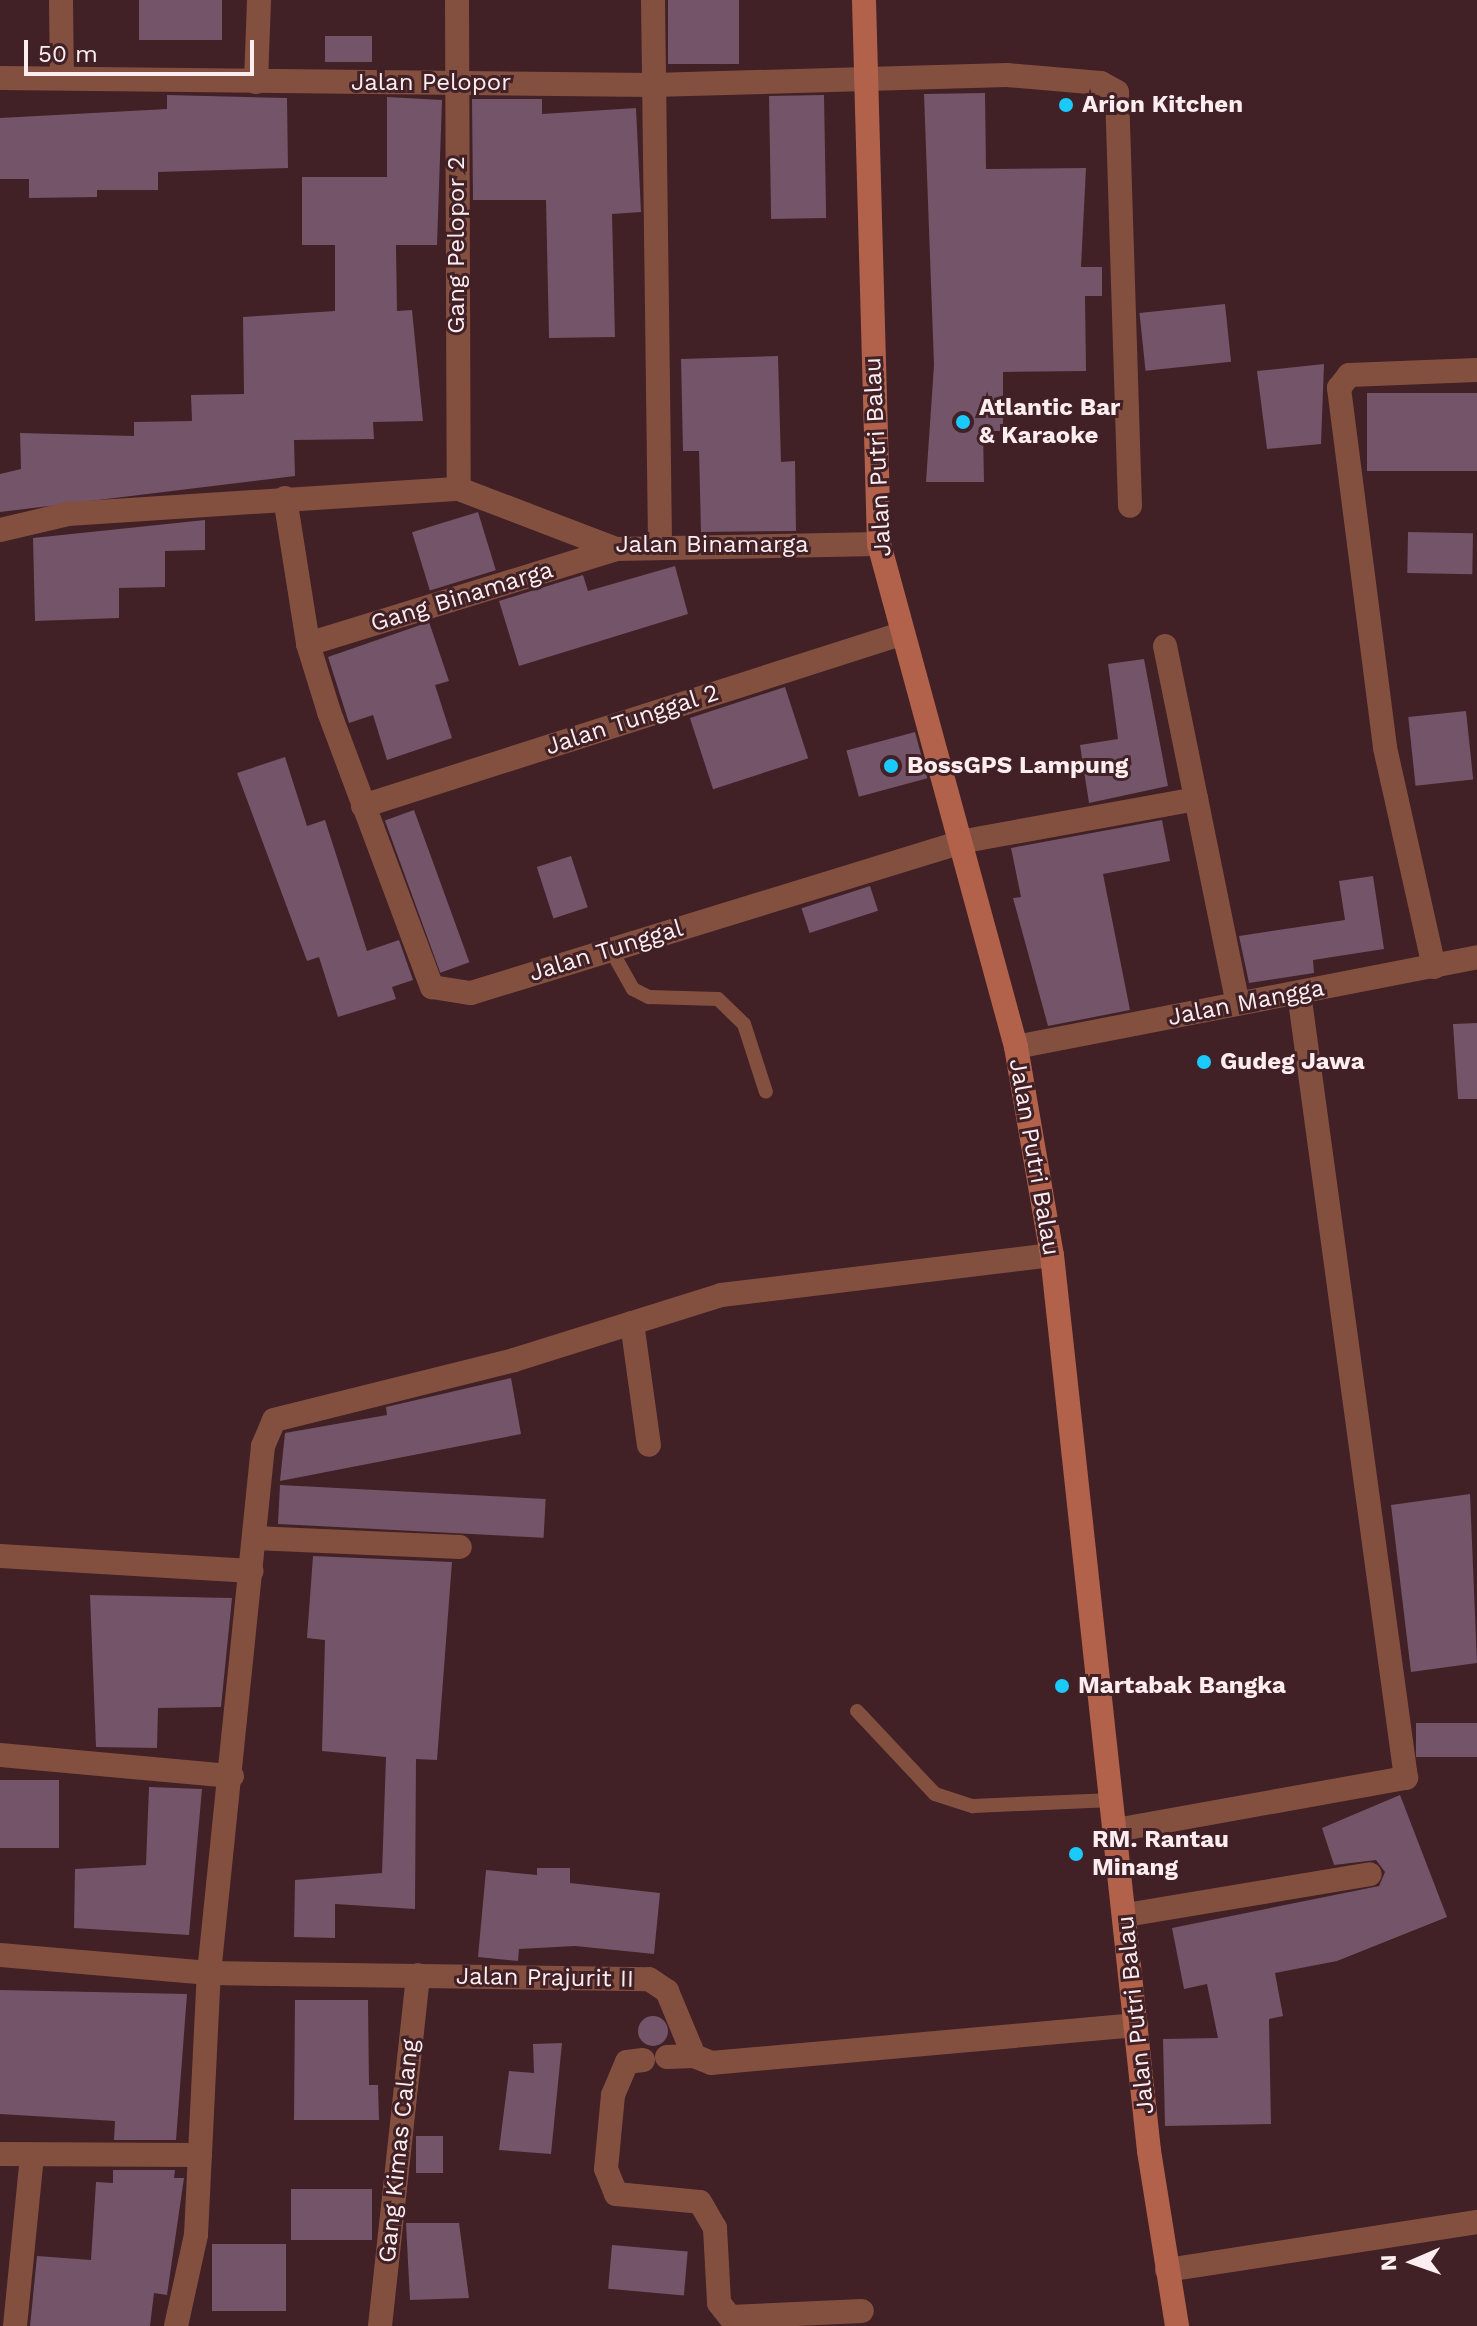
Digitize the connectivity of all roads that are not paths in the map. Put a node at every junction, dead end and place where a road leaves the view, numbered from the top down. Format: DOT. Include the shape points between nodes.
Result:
graph roads {
  1 [pos="61,0"];
  2 [pos="259,0"];
  3 [pos="457,0"];
  4 [pos="653,0"];
  5 [pos="864,0"];
  6 [pos="62,77"];
  7 [pos="862,77"];
  8 [pos="0,78"];
  9 [pos="256,82"];
  10 [pos="458,83"];
  11 [pos="652,85"];
  12 [pos="1477,370"];
  13 [pos="459,489"];
  14 [pos="285,498"];
  15 [pos="1130,506"];
  16 [pos="0,530"];
  17 [pos="660,544"];
  18 [pos="879,544"];
  19 [pos="616,549"];
  20 [pos="901,634"];
  21 [pos="308,644"];
  22 [pos="1165,646"];
  23 [pos="1196,799"];
  24 [pos="363,806"];
  25 [pos="965,841"];
  26 [pos="611,950"];
  27 [pos="1477,957"];
  28 [pos="1434,967"];
  29 [pos="1299,993"];
  30 [pos="1238,1004"];
  31 [pos="1016,1047"];
  32 [pos="766,1092"];
  33 [pos="1052,1255"];
  34 [pos="632,1323"];
  35 [pos="649,1445"];
  36 [pos="254,1538"];
  37 [pos="460,1547"];
  38 [pos="0,1556"];
  39 [pos="252,1571"];
  40 [pos="857,1711"];
  41 [pos="0,1755"];
  42 [pos="232,1776"];
  43 [pos="1113,1800"];
  44 [pos="1116,1830"];
  45 [pos="1370,1874"];
  46 [pos="1126,1915"];
  47 [pos="0,1955"];
  48 [pos="209,1973"];
  49 [pos="418,1975"];
  50 [pos="1136,2025"];
  51 [pos="694,2056"];
  52 [pos="0,2154"];
  53 [pos="200,2155"];
  54 [pos="32,2157"];
  55 [pos="1477,2222"];
  56 [pos="1167,2270"];
  57 [pos="862,2311"];
  58 [pos="15,2326"];
  59 [pos="176,2326"];
  60 [pos="380,2326"];
  61 [pos="1177,2326"];
  1 -- 6 [label="street"];
  2 -- 9 [label="street"];
  3 -- 10 [label="street, Gang Pelopor 2"];
  4 -- 11 [label="street"];
  5 -- 7 [label="main road, Jalan Putri Balau"];
  6 -- 8 [label="street, Jalan Pelopor"];
  6 -- 9 [label="street, Jalan Pelopor"];
  7 -- 11 [label="street, Jalan Pelopor"];
  7 -- 15 [label="street, Jalan Pelopor" via="1060,78 1117,92"];
  7 -- 18 [label="main road, Jalan Putri Balau"];
  9 -- 10 [label="street, Jalan Pelopor"];
  10 -- 11 [label="street, Jalan Pelopor"];
  10 -- 13 [label="street, Gang Pelopor 2"];
  11 -- 17 [label="street"];
  12 -- 28 [label="street" via="1349,375 1339,388 1385,747"];
  13 -- 14 [label="street"];
  13 -- 19 [label="street, Jalan Binamarga"];
  14 -- 16 [label="street" via="68,514"];
  14 -- 21 [label="street"];
  17 -- 18 [label="street, Jalan Binamarga"];
  17 -- 19 [label="street, Jalan Binamarga"];
  18 -- 20 [label="main road, Jalan Putri Balau"];
  19 -- 21 [label="street, Gang Binamarga"];
  20 -- 24 [label="street, Jalan Tunggal 2"];
  20 -- 25 [label="main road, Jalan Putri Balau"];
  21 -- 24 [label="street"];
  22 -- 23 [label="street"];
  23 -- 25 [label="street, Jalan Tunggal"];
  23 -- 30 [label="street"];
  24 -- 26 [label="street, Jalan Tunggal" via="432,987 471,993"];
  25 -- 26 [label="street, Jalan Tunggal"];
  25 -- 31 [label="main road, Jalan Putri Balau"];
  26 -- 32 [label="lane" via="633,989 649,997 718,999 744,1024"];
  27 -- 28 [label="street, Jalan Mangga"];
  28 -- 29 [label="street, Jalan Mangga"];
  29 -- 30 [label="street, Jalan Mangga"];
  29 -- 44 [label="street" via="1406,1778"];
  30 -- 31 [label="street, Jalan Mangga"];
  31 -- 33 [label="main road, Jalan Putri Balau"];
  33 -- 34 [label="street" via="721,1295"];
  33 -- 43 [label="main road, Jalan Putri Balau"];
  34 -- 35 [label="street"];
  34 -- 36 [label="street" via="274,1420 263,1446"];
  36 -- 37 [label="street"];
  36 -- 39 [label="street"];
  38 -- 39 [label="street"];
  39 -- 42 [label="street"];
  40 -- 43 [label="lane" via="935,1794 988,1806"];
  41 -- 42 [label="street"];
  42 -- 48 [label="street"];
  43 -- 44 [label="main road, Jalan Putri Balau"];
  44 -- 46 [label="main road, Jalan Putri Balau"];
  45 -- 46 [label="street"];
  46 -- 50 [label="main road, Jalan Putri Balau"];
  47 -- 48 [label="street, Jalan Prajurit II"];
  48 -- 49 [label="street, Jalan Prajurit II"];
  48 -- 53 [label="street"];
  49 -- 51 [label="street, Jalan Prajurit II" via="649,1979 667,1991"];
  49 -- 60 [label="street, Gang Kimas Calang"];
  50 -- 51 [label="street" via="733,2062"];
  50 -- 56 [label="main road, Jalan Putri Balau"];
  51 -- 57 [label="street" via="627,2062 613,2095 606,2169 616,2194 700,2202 715,2228 719,2303 730,2317"];
  52 -- 54 [label="street"];
  53 -- 54 [label="street"];
  53 -- 59 [label="street" via="196,2235"];
  54 -- 58 [label="street"];
  55 -- 56 [label="street"];
  56 -- 61 [label="main road, Jalan Putri Balau"];
}
